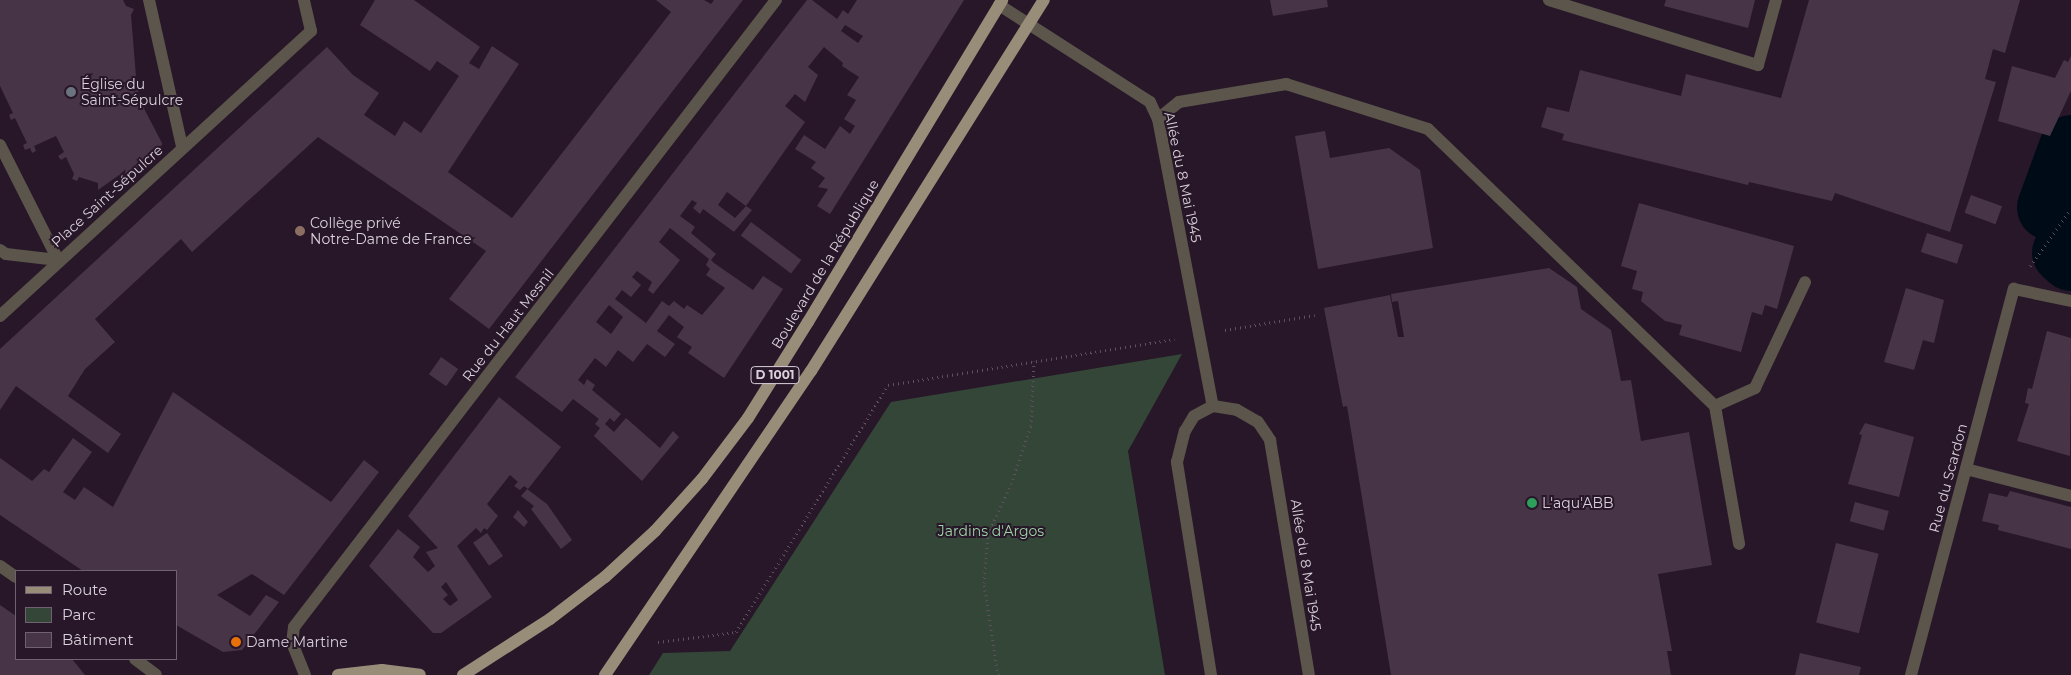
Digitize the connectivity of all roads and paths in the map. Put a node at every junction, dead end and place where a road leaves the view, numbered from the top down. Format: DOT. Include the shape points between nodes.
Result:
graph roads {
  1 [pos="149,0"];
  2 [pos="304,0"];
  3 [pos="776,0"];
  4 [pos="1044,0"];
  5 [pos="1549,0"];
  6 [pos="1776,0"];
  7 [pos="1000,3"];
  8 [pos="1029,27"];
  9 [pos="1158,119"];
  10 [pos="0,145"];
  11 [pos="182,147"];
  12 [pos="2071,209"];
  13 [pos="0,250"];
  14 [pos="58,260"];
  15 [pos="1805,282"];
  16 [pos="2014,289"];
  17 [pos="2071,301"];
  18 [pos="1315,315"];
  19 [pos="0,316"];
  20 [pos="1199,334"];
  21 [pos="1034,361"];
  22 [pos="1213,406"];
  23 [pos="1716,406"];
  24 [pos="1966,469"];
  25 [pos="2071,496"];
  26 [pos="1739,544"];
  27 [pos="0,566"];
  28 [pos="15,576"];
  29 [pos="653,642"];
  30 [pos="136,660"];
  31 [pos="154,673"];
  32 [pos="169,675"];
  33 [pos="306,675"];
  34 [pos="338,675"];
  35 [pos="420,675"];
  36 [pos="463,675"];
  37 [pos="605,675"];
  38 [pos="998,675"];
  39 [pos="1211,675"];
  40 [pos="1309,675"];
  41 [pos="1911,675"];
  1 -- 11 [label="street, Place Saint-Sépulcre"];
  2 -- 11 [label="street, Place Saint-Sépulcre" via="311,31"];
  3 -- 33 [label="street, Rue du Haut Mesnil" via="294,627 292,643"];
  4 -- 8 [label="main road, D 1001"];
  5 -- 6 [label="street" via="1758,65"];
  7 -- 8 [label="street, Allée du 8 Mai 1945"];
  7 -- 36 [label="main road, Boulevard de la République / D 1001" via="778,370 702,480 655,531 605,577 550,618"];
  8 -- 9 [label="street, Allée du 8 Mai 1945" via="1150,102"];
  8 -- 37 [label="main road, D 1001" via="811,371"];
  9 -- 20 [label="street, Allée du 8 Mai 1945"];
  9 -- 23 [label="street" via="1179,102 1286,84 1428,129"];
  10 -- 14 [label="street, Place Saint-Sépulcre"];
  11 -- 14 [label="street, Place Saint-Sépulcre"];
  12 -- 16 [label="path"];
  13 -- 14 [label="street" via="6,254"];
  14 -- 19 [label="street"];
  15 -- 23 [label="street" via="1755,388"];
  16 -- 17 [label="street"];
  16 -- 24 [label="street, Rue du Scardon"];
  18 -- 20 [label="path"];
  20 -- 21 [label="path"];
  20 -- 22 [label="street, Allée du 8 Mai 1945"];
  21 -- 29 [label="path" via="888,385 736,632"];
  21 -- 38 [label="path" via="1031,426 1011,484 988,534 984,583"];
  22 -- 39 [label="street" via="1194,416 1185,432 1177,462"];
  22 -- 40 [label="street, Allée du 8 Mai 1945" via="1237,410 1258,422 1270,440"];
  23 -- 26 [label="street"];
  24 -- 25 [label="street"];
  24 -- 41 [label="street, Rue du Scardon"];
  27 -- 28 [label="street"];
  30 -- 31 [label="street"];
  31 -- 32 [label="street"];
  34 -- 35 [label="main road" via="382,670"];
}
